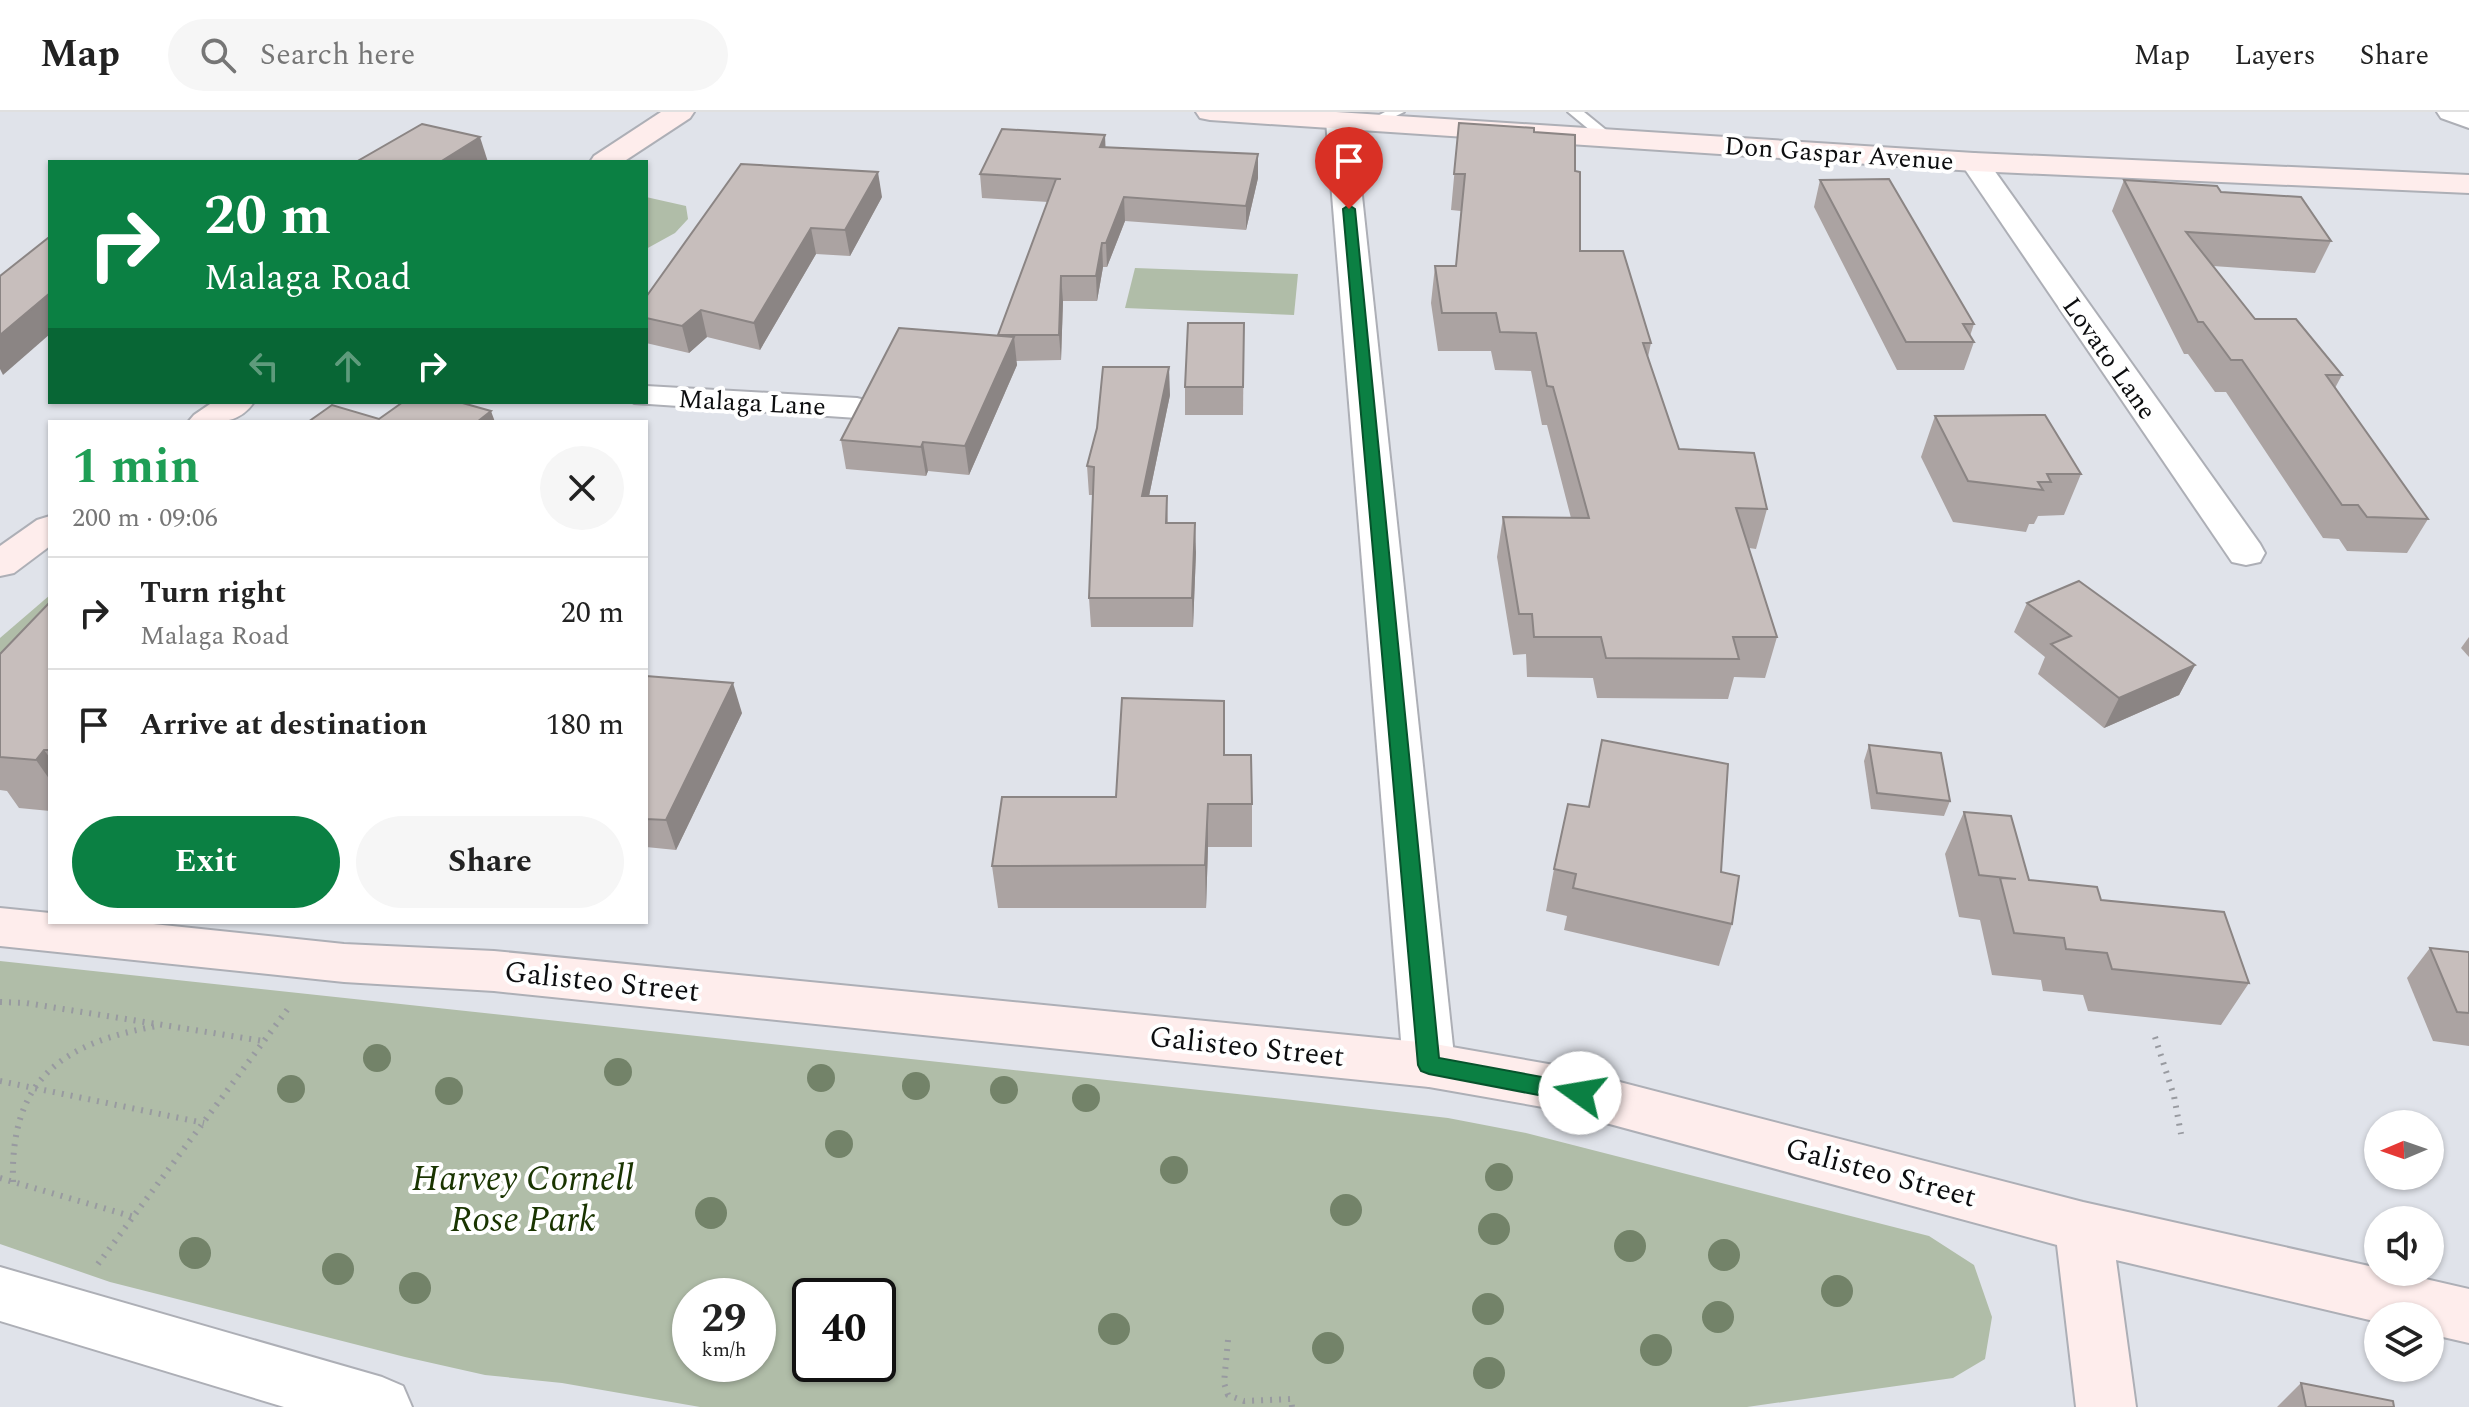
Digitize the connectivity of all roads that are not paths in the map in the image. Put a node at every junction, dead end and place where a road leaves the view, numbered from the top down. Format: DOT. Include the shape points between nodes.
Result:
graph roads {
  1 [pos="680,112"];
  2 [pos="1210,112"];
  3 [pos="1575,112"];
  4 [pos="2451,112"];
  5 [pos="1370,118"];
  6 [pos="2469,120"];
  7 [pos="1608,138"];
  8 [pos="607,160"];
  9 [pos="1974,162"];
  10 [pos="2469,184"];
  11 [pos="648,396"];
  12 [pos="234,404"];
  13 [pos="857,408"];
  14 [pos="209,420"];
  15 [pos="48,529"];
  16 [pos="2246,553"];
  17 [pos="0,564"];
  18 [pos="0,927"];
  19 [pos="1429,1065"];
  20 [pos="2083,1227"];
  21 [pos="0,1294"];
  22 [pos="2469,1316"];
  23 [pos="382,1407"];
  24 [pos="2106,1407"];
  1 -- 8 [label="street"];
  2 -- 5 [label="street, Don Gaspar Avenue"];
  3 -- 7 [label="lane"];
  4 -- 6 [label="street"];
  5 -- 7 [label="street, Don Gaspar Avenue"];
  5 -- 19 [label="street"];
  7 -- 9 [label="street, Don Gaspar Avenue"];
  9 -- 10 [label="street, Don Gaspar Avenue"];
  9 -- 16 [label="street, Lovato Lane"];
  11 -- 13 [label="street, Malaga Lane"];
  12 -- 14 [label="street"];
  15 -- 17 [label="street"];
  18 -- 19 [label="street, Galisteo Street"];
  19 -- 20 [label="street, Galisteo Street" via="1554,1087"];
  20 -- 22 [label="street, Galisteo Street"];
  20 -- 24 [label="street"];
  21 -- 23 [label="street"];
}
